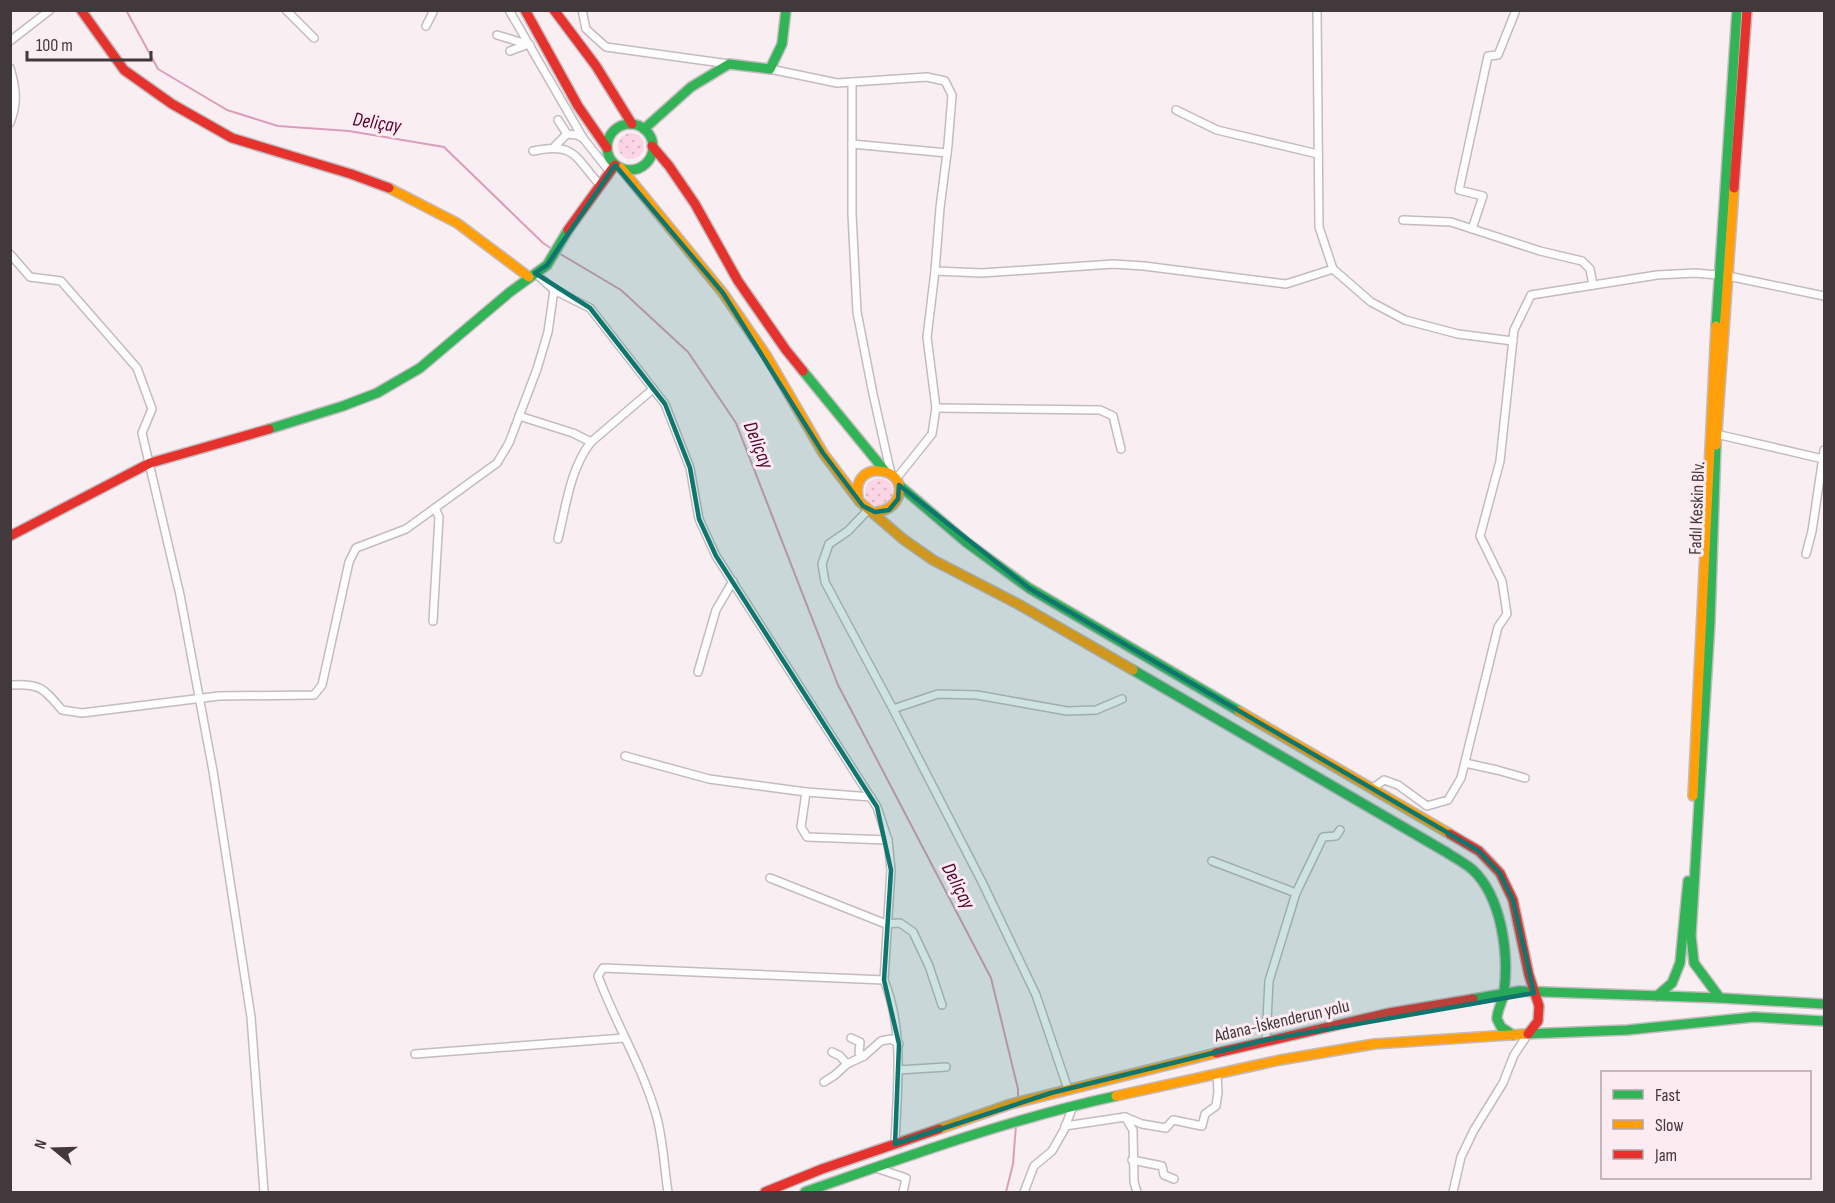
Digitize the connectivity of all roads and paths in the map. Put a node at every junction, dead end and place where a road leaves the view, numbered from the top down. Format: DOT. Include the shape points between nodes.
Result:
graph roads {
  1 [pos="50,10"];
  2 [pos="81,10"];
  3 [pos="285,10"];
  4 [pos="434,10"];
  5 [pos="509,10"];
  6 [pos="525,10"];
  7 [pos="554,10"];
  8 [pos="582,10"];
  9 [pos="786,10"];
  10 [pos="1317,10"];
  11 [pos="1516,10"];
  12 [pos="1737,10"];
  13 [pos="1747,10"];
  14 [pos="426,26"];
  15 [pos="497,35"];
  16 [pos="314,38"];
  17 [pos="10,41"];
  18 [pos="528,45"];
  19 [pos="510,51"];
  20 [pos="729,63"];
  21 [pos="10,68"];
  22 [pos="770,69"];
  23 [pos="852,82"];
  24 [pos="1176,110"];
  25 [pos="558,120"];
  26 [pos="10,123"];
  27 [pos="632,124"];
  28 [pos="644,129"];
  29 [pos="567,134"];
  30 [pos="583,138"];
  31 [pos="852,144"];
  32 [pos="555,146"];
  33 [pos="652,146"];
  34 [pos="607,148"];
  35 [pos="533,151"];
  36 [pos="947,153"];
  37 [pos="1318,154"];
  38 [pos="616,168"];
  39 [pos="600,185"];
  40 [pos="1403,220"];
  41 [pos="1472,229"];
  42 [pos="10,254"];
  43 [pos="1333,269"];
  44 [pos="935,271"];
  45 [pos="532,275"];
  46 [pos="1723,275"];
  47 [pos="1593,285"];
  48 [pos="554,290"];
  49 [pos="1824,296"];
  50 [pos="1513,341"];
  51 [pos="653,389"];
  52 [pos="936,408"];
  53 [pos="519,416"];
  54 [pos="1716,434"];
  55 [pos="591,442"];
  56 [pos="1121,449"];
  57 [pos="1824,450"];
  58 [pos="1823,459"];
  59 [pos="150,463"];
  60 [pos="893,477"];
  61 [pos="859,500"];
  62 [pos="435,508"];
  63 [pos="872,511"];
  64 [pos="10,536"];
  65 [pos="558,539"];
  66 [pos="1806,554"];
  67 [pos="733,582"];
  68 [pos="433,621"];
  69 [pos="698,672"];
  70 [pos="10,685"];
  71 [pos="200,699"];
  72 [pos="1122,699"];
  73 [pos="893,709"];
  74 [pos="625,756"];
  75 [pos="1465,764"];
  76 [pos="1525,778"];
  77 [pos="1373,788"];
  78 [pos="806,792"];
  79 [pos="871,797"];
  80 [pos="1340,830"];
  81 [pos="888,840"];
  82 [pos="1212,861"];
  83 [pos="770,878"];
  84 [pos="1296,893"];
  85 [pos="886,924"];
  86 [pos="884,980"];
  87 [pos="1534,993"];
  88 [pos="1504,995"];
  89 [pos="1657,996"];
  90 [pos="1720,998"];
  91 [pos="1824,1004"];
  92 [pos="942,1005"];
  93 [pos="1824,1021"];
  94 [pos="1528,1034"];
  95 [pos="1513,1035"];
  96 [pos="624,1038"];
  97 [pos="851,1038"];
  98 [pos="1266,1040"];
  99 [pos="899,1044"];
  100 [pos="832,1052"];
  101 [pos="415,1054"];
  102 [pos="864,1056"];
  103 [pos="847,1064"];
  104 [pos="946,1067"];
  105 [pos="898,1070"];
  106 [pos="1217,1075"];
  107 [pos="824,1082"];
  108 [pos="1068,1089"];
  109 [pos="1073,1106"];
  110 [pos="1125,1117"];
  111 [pos="1065,1126"];
  112 [pos="895,1144"];
  113 [pos="1132,1160"];
  114 [pos="876,1168"];
  115 [pos="1174,1179"];
  116 [pos="264,1192"];
  117 [pos="668,1192"];
  118 [pos="765,1192"];
  119 [pos="805,1192"];
  120 [pos="903,1192"];
  121 [pos="1024,1192"];
  122 [pos="1137,1192"];
  123 [pos="1453,1192"];
  1 -- 17 [label="street"];
  2 -- 45 [label="main road" via="124,70 172,104 232,138 351,174 405,195 457,223"];
  3 -- 16 [label="street"];
  4 -- 14 [label="street"];
  5 -- 18 [label="street"];
  6 -- 34 [label="main road" via="578,106"];
  7 -- 27 [label="main road" via="615,92"];
  8 -- 20 [label="street" via="586,29 606,47"];
  9 -- 22 [label="main road" via="782,44"];
  10 -- 37 [label="street"];
  11 -- 41 [label="street" via="1498,55 1488,56 1459,190 1482,196"];
  12 -- 46 [label="main road, Fadıl Keskin Blv."];
  13 -- 46 [label="main road, Fadıl Keskin Blv."];
  15 -- 18 [label="street"];
  18 -- 19 [label="street"];
  18 -- 30 [label="street"];
  20 -- 22 [label="main road"];
  20 -- 28 [label="main road" via="692,87"];
  21 -- 26 [label="street" via="17,90"];
  22 -- 23 [label="street"];
  23 -- 31 [label="street"];
  23 -- 36 [label="street" via="927,77 945,81 952,95"];
  24 -- 37 [label="street" via="1217,130"];
  25 -- 29 [label="street"];
  27 -- 28 [label="main road"];
  27 -- 34 [label="main road" via="614,130"];
  28 -- 33 [label="main road"];
  29 -- 30 [label="street"];
  29 -- 32 [label="street"];
  30 -- 38 [label="street"];
  31 -- 36 [label="street"];
  31 -- 60 [label="street" via="857,312"];
  32 -- 35 [label="street"];
  32 -- 39 [label="street" via="573,152"];
  33 -- 38 [label="main road" via="645,164 634,169"];
  33 -- 60 [label="main road" via="695,204 738,281 786,350"];
  34 -- 38 [label="main road"];
  36 -- 44 [label="street"];
  37 -- 43 [label="street" via="1319,228"];
  38 -- 39 [label="main road"];
  38 -- 61 [label="main road" via="723,294 766,355 823,453"];
  39 -- 45 [label="main road" via="547,265"];
  40 -- 41 [label="street" via="1451,222"];
  41 -- 47 [label="street" via="1582,261 1590,269"];
  42 -- 59 [label="street" via="30,277 61,281 137,368 153,409 142,433"];
  43 -- 44 [label="street" via="1286,284 1113,264 982,273"];
  43 -- 50 [label="street" via="1371,302 1405,320 1458,334"];
  44 -- 52 [label="street" via="927,337"];
  45 -- 48 [label="street"];
  45 -- 59 [label="main road" via="420,368 377,393"];
  46 -- 47 [label="street" via="1657,275"];
  46 -- 49 [label="street"];
  46 -- 54 [label="main road, Fadıl Keskin Blv."];
  46 -- 89 [label="main road, Fadıl Keskin Blv." via="1700,608 1691,851 1680,963 1672,983"];
  47 -- 50 [label="street" via="1531,295 1514,330"];
  48 -- 51 [label="street" via="590,308"];
  48 -- 53 [label="street" via="542,351"];
  50 -- 75 [label="street" via="1500,461 1480,536 1502,581 1507,614 1498,627"];
  51 -- 55 [label="street"];
  51 -- 67 [label="street" via="665,404 690,468 699,519"];
  52 -- 56 [label="street" via="1100,410 1113,416"];
  52 -- 60 [label="street" via="932,434"];
  53 -- 55 [label="street"];
  53 -- 62 [label="street" via="497,463"];
  54 -- 58 [label="street"];
  54 -- 90 [label="main road, Fadıl Keskin Blv." via="1710,622 1691,936 1694,963"];
  55 -- 65 [label="street" via="575,471"];
  57 -- 58 [label="street"];
  58 -- 66 [label="street"];
  59 -- 64 [label="main road"];
  59 -- 71 [label="street"];
  60 -- 61 [label="main road" via="878,470 865,474 857,486"];
  60 -- 63 [label="main road" via="898,499 882,512"];
  60 -- 77 [label="main road" via="966,542 1029,588"];
  61 -- 63 [label="main road"];
  62 -- 68 [label="street" via="439,517"];
  62 -- 71 [label="street" via="406,529 356,548 349,562 322,685 314,695"];
  63 -- 73 [label="street" via="829,544 822,564 825,582"];
  63 -- 88 [label="main road" via="929,558 1136,672 1473,870 1496,907 1504,950"];
  67 -- 69 [label="street" via="716,610"];
  67 -- 79 [label="street"];
  70 -- 71 [label="street" via="43,688 62,711 82,713"];
  71 -- 116 [label="street" via="251,1017"];
  72 -- 73 [label="street" via="1096,710 1067,711 977,695 938,693"];
  73 -- 108 [label="street" via="1036,995"];
  74 -- 78 [label="street" via="709,779"];
  75 -- 76 [label="street"];
  75 -- 77 [label="street" via="1448,800 1427,806 1384,780"];
  77 -- 87 [label="main road" via="1479,850 1500,873 1514,900"];
  78 -- 79 [label="street"];
  78 -- 81 [label="street" via="801,827 807,837"];
  79 -- 81 [label="street"];
  80 -- 84 [label="street" via="1336,836 1323,837"];
  81 -- 85 [label="street" via="891,870"];
  82 -- 84 [label="street"];
  83 -- 85 [label="street"];
  84 -- 98 [label="street" via="1269,981"];
  85 -- 86 [label="street"];
  85 -- 92 [label="street" via="900,923 913,932"];
  86 -- 96 [label="street" via="603,968 598,976"];
  86 -- 99 [label="street"];
  87 -- 88 [label="main road, Adana-İskenderun yolu"];
  87 -- 89 [label="main road, Adana-İskenderun yolu"];
  87 -- 94 [label="main road" via="1539,1006 1538,1021"];
  88 -- 95 [label="main road" via="1497,1020 1501,1028"];
  88 -- 98 [label="main road, Adana-İskenderun yolu" via="1389,1013"];
  89 -- 90 [label="main road, Adana-İskenderun yolu"];
  90 -- 91 [label="main road, Adana-İskenderun yolu"];
  93 -- 94 [label="main road, Adana-İskenderun yolu" via="1754,1017 1627,1030"];
  94 -- 95 [label="main road, Adana-İskenderun yolu"];
  94 -- 123 [label="street" via="1461,1157"];
  95 -- 106 [label="main road, Adana-İskenderun yolu" via="1374,1044"];
  96 -- 101 [label="street"];
  96 -- 117 [label="street" via="656,1112"];
  97 -- 102 [label="street" via="860,1042 859,1053"];
  98 -- 108 [label="main road, Adana-İskenderun yolu"];
  99 -- 102 [label="street" via="891,1039 881,1041"];
  99 -- 105 [label="street"];
  100 -- 103 [label="street"];
  102 -- 103 [label="street"];
  103 -- 107 [label="street"];
  104 -- 105 [label="street"];
  105 -- 112 [label="street"];
  106 -- 109 [label="main road, Adana-İskenderun yolu"];
  106 -- 110 [label="street" via="1216,1106 1204,1114 1202,1125 1173,1120 1166,1128"];
  108 -- 112 [label="main road, Adana-İskenderun yolu"];
  109 -- 111 [label="street"];
  109 -- 114 [label="main road, Adana-İskenderun yolu" via="977,1132"];
  110 -- 111 [label="street"];
  110 -- 113 [label="street" via="1132,1130"];
  111 -- 121 [label="street" via="1052,1150 1034,1166"];
  112 -- 118 [label="main road, Adana-İskenderun yolu"];
  113 -- 115 [label="street" via="1162,1166 1164,1175"];
  113 -- 122 [label="street"];
  114 -- 119 [label="main road, Adana-İskenderun yolu"];
  114 -- 120 [label="street" via="906,1178"];
}
